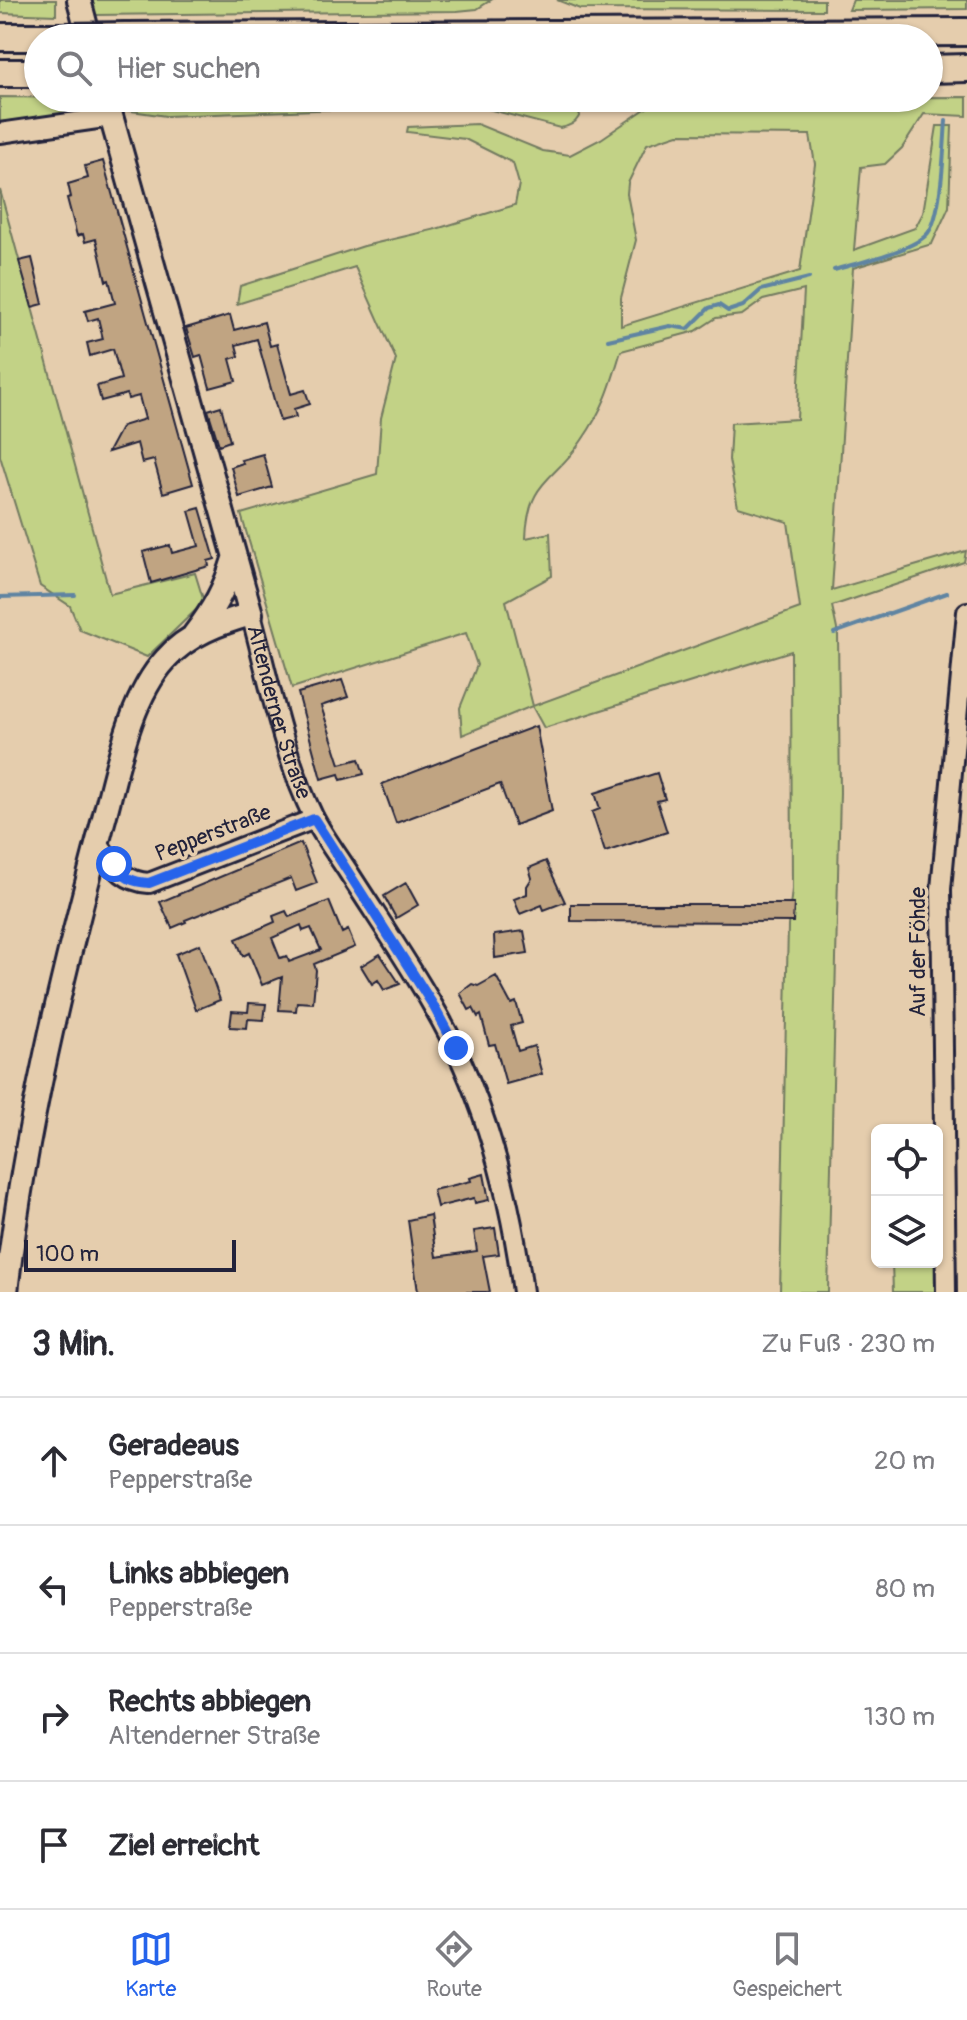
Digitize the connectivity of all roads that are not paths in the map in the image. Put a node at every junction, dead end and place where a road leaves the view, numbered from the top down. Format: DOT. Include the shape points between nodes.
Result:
graph roads {
  1 [pos="79,0"];
  2 [pos="77,24"];
  3 [pos="943,32"];
  4 [pos="967,32"];
  5 [pos="0,37"];
  6 [pos="24,37"];
  7 [pos="967,68"];
  8 [pos="943,69"];
  9 [pos="0,73"];
  10 [pos="24,73"];
  11 [pos="87,112"];
  12 [pos="109,112"];
  13 [pos="0,133"];
  14 [pos="234,559"];
  15 [pos="967,612"];
  16 [pos="251,614"];
  17 [pos="193,636"];
  18 [pos="314,819"];
  19 [pos="98,844"];
  20 [pos="6,1292"];
  21 [pos="523,1292"];
  22 [pos="946,1292"];
  1 -- 2 [label="main road"];
  3 -- 4 [label="highway"];
  5 -- 6 [label="highway"];
  7 -- 8 [label="highway"];
  9 -- 10 [label="highway"];
  11 -- 13 [label="street"];
  12 -- 14 [label="main road, Altenderner Straße"];
  14 -- 16 [label="main road, Altenderner Straße"];
  14 -- 17 [label="main road" via="214,610"];
  15 -- 22 [label="street, Auf der Föhde" via="941,889"];
  16 -- 17 [label="main road"];
  16 -- 18 [label="street, Altenderner Straße" via="296,775"];
  17 -- 19 [label="main road" via="164,660 145,689"];
  18 -- 19 [label="street, Pepperstraße" via="149,883 124,877"];
  18 -- 21 [label="street, Altenderner Straße" via="456,1048 499,1166"];
  19 -- 20 [label="main road" via="36,1106"];
}
